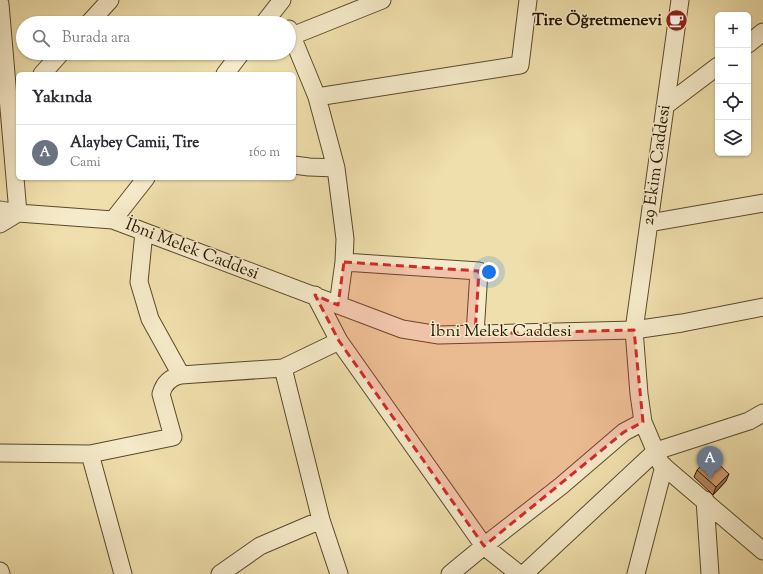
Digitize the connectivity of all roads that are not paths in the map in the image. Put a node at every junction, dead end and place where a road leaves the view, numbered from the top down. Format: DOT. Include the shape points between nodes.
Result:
graph roads {
  1 [pos="110,0"];
  2 [pos="382,0"];
  3 [pos="528,0"];
  4 [pos="680,0"];
  5 [pos="279,2"];
  6 [pos="0,4"];
  7 [pos="95,16"];
  8 [pos="269,16"];
  9 [pos="284,16"];
  10 [pos="296,27"];
  11 [pos="763,32"];
  12 [pos="751,42"];
  13 [pos="296,46"];
  14 [pos="55,60"];
  15 [pos="236,60"];
  16 [pos="715,68"];
  17 [pos="44,72"];
  18 [pos="227,72"];
  19 [pos="3,84"];
  20 [pos="317,97"];
  21 [pos="13,105"];
  22 [pos="665,106"];
  23 [pos="296,165"];
  24 [pos="336,168"];
  25 [pos="16,170"];
  26 [pos="16,180"];
  27 [pos="144,180"];
  28 [pos="763,203"];
  29 [pos="0,210"];
  30 [pos="18,213"];
  31 [pos="113,220"];
  32 [pos="649,223"];
  33 [pos="0,224"];
  34 [pos="144,232"];
  35 [pos="344,262"];
  36 [pos="315,295"];
  37 [pos="338,304"];
  38 [pos="763,307"];
  39 [pos="634,330"];
  40 [pos="475,334"];
  41 [pos="339,341"];
  42 [pos="283,368"];
  43 [pos="181,376"];
  44 [pos="763,413"];
  45 [pos="643,422"];
  46 [pos="656,451"];
  47 [pos="0,453"];
  48 [pos="90,454"];
  49 [pos="664,466"];
  50 [pos="705,500"];
  51 [pos="321,520"];
  52 [pos="484,546"];
  53 [pos="763,550"];
  54 [pos="0,571"];
  55 [pos="1,574"];
  56 [pos="123,574"];
  57 [pos="220,574"];
  58 [pos="339,574"];
  59 [pos="450,574"];
  60 [pos="519,574"];
  61 [pos="524,574"];
  62 [pos="636,574"];
  63 [pos="710,574"];
  1 -- 7 [label="street"];
  2 -- 10 [label="street"];
  3 -- 20 [label="street" via="520,65"];
  4 -- 22 [label="street, 29 Ekim Caddesi"];
  5 -- 8 [label="street"];
  5 -- 9 [label="street"];
  6 -- 19 [label="street"];
  11 -- 12 [label="street"];
  13 -- 20 [label="street"];
  14 -- 17 [label="street"];
  15 -- 18 [label="street"];
  16 -- 22 [label="street"];
  19 -- 21 [label="street"];
  20 -- 24 [label="street"];
  21 -- 25 [label="street"];
  22 -- 32 [label="street, 29 Ekim Caddesi"];
  23 -- 24 [label="street"];
  24 -- 35 [label="street" via="345,239"];
  26 -- 30 [label="street"];
  27 -- 31 [label="street"];
  28 -- 32 [label="street"];
  29 -- 30 [label="street, İbni Melek Caddesi"];
  30 -- 31 [label="street, İbni Melek Caddesi"];
  30 -- 33 [label="street"];
  31 -- 34 [label="street, İbni Melek Caddesi"];
  32 -- 39 [label="street, 29 Ekim Caddesi"];
  34 -- 36 [label="street, İbni Melek Caddesi"];
  34 -- 43 [label="street" via="139,282 150,319"];
  35 -- 37 [label="street"];
  35 -- 40 [label="street" via="479,271"];
  36 -- 37 [label="street, İbni Melek Caddesi"];
  36 -- 41 [label="street"];
  37 -- 40 [label="street, İbni Melek Caddesi" via="402,329 439,335"];
  38 -- 39 [label="street, İbni Melek Caddesi"];
  39 -- 40 [label="street, İbni Melek Caddesi"];
  39 -- 45 [label="street, 29 Ekim Caddesi"];
  41 -- 42 [label="street"];
  41 -- 52 [label="street"];
  42 -- 43 [label="street"];
  42 -- 51 [label="street"];
  43 -- 48 [label="street" via="168,381 161,394 173,437"];
  44 -- 46 [label="street" via="748,421"];
  45 -- 46 [label="street, 29 Ekim Caddesi"];
  45 -- 52 [label="street" via="624,432 561,486"];
  46 -- 49 [label="street, 29 Ekim Caddesi"];
  46 -- 61 [label="street"];
  47 -- 48 [label="street"];
  48 -- 56 [label="street"];
  49 -- 50 [label="street"];
  49 -- 62 [label="street"];
  50 -- 53 [label="street"];
  50 -- 63 [label="street"];
  51 -- 57 [label="street" via="260,546"];
  51 -- 58 [label="street"];
  52 -- 59 [label="street"];
  52 -- 60 [label="street"];
  54 -- 55 [label="street"];
}
